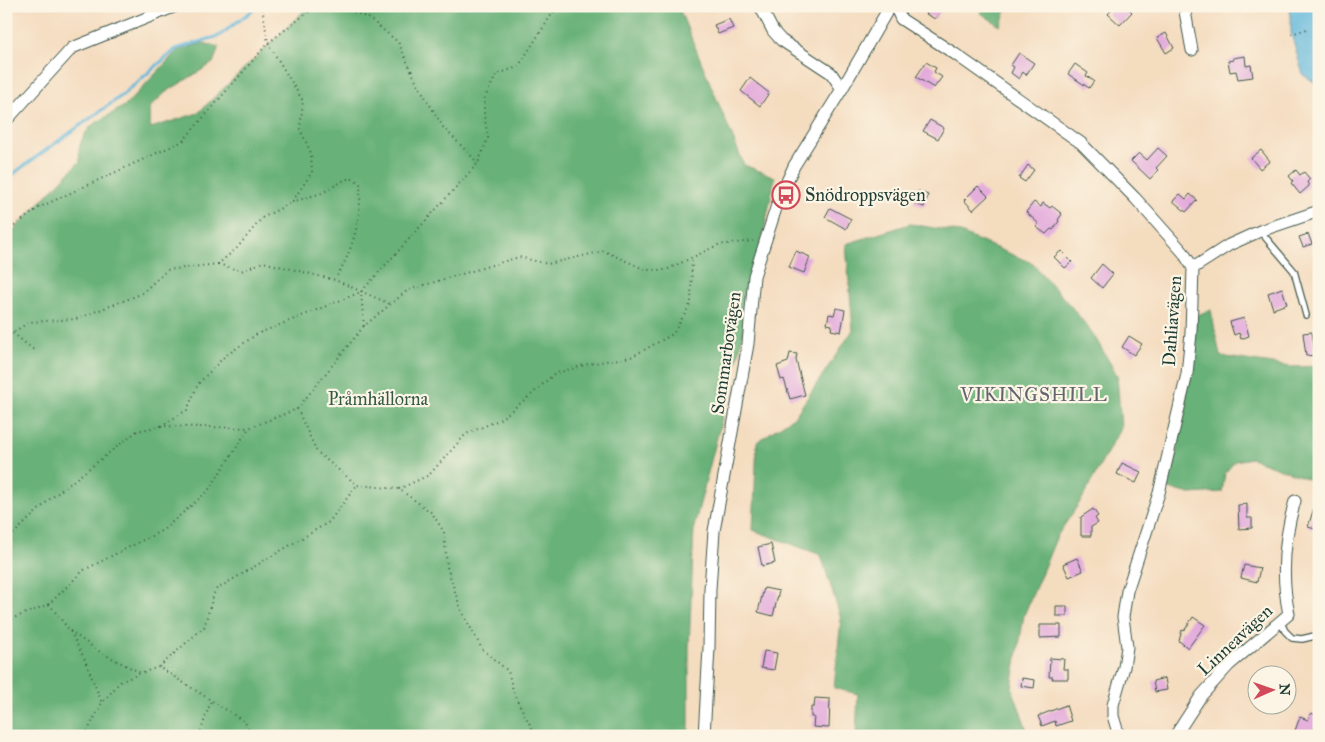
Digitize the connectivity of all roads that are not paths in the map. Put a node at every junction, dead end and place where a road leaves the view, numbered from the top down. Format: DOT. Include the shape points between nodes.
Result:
graph roads {
  1 [pos="176,6"];
  2 [pos="760,6"];
  3 [pos="890,6"];
  4 [pos="895,6"];
  5 [pos="1184,6"];
  6 [pos="1192,50"];
  7 [pos="842,89"];
  8 [pos="6,122"];
  9 [pos="1319,211"];
  10 [pos="1260,231"];
  11 [pos="1193,268"];
  12 [pos="1306,314"];
  13 [pos="1295,501"];
  14 [pos="1280,622"];
  15 [pos="1319,634"];
  16 [pos="704,736"];
  17 [pos="1119,736"];
  18 [pos="1174,736"];
  1 -- 8 [label="street" via="72,48"];
  2 -- 7 [label="street" via="781,40 831,72"];
  3 -- 7 [label="street, Sommarbovägen"];
  4 -- 11 [label="street, Dahliavägen" via="901,19 1081,143 1184,252"];
  5 -- 6 [label="street"];
  7 -- 16 [label="street, Sommarbovägen" via="794,166 779,199 754,276 748,344 714,531"];
  9 -- 10 [label="street"];
  10 -- 11 [label="street" via="1229,245"];
  10 -- 12 [label="lane" via="1294,271"];
  11 -- 17 [label="street, Dahliavägen" via="1186,374 1159,493 1127,591 1123,617 1127,647 1113,705"];
  13 -- 14 [label="street, Linneavägen" via="1284,547 1289,614"];
  14 -- 15 [label="lane" via="1292,638"];
  14 -- 18 [label="street, Linneavägen" via="1223,672 1201,696"];
}
